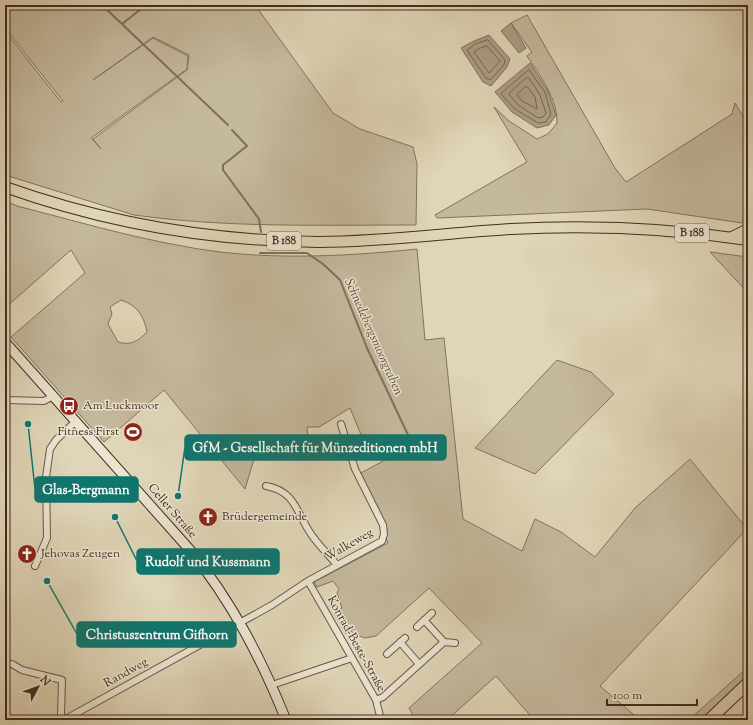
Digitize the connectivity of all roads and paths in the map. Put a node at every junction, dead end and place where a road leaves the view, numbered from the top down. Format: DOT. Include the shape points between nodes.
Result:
graph roads {
  1 [pos="5,187"];
  2 [pos="748,229"];
  3 [pos="730,237"];
  4 [pos="748,240"];
  5 [pos="5,342"];
  6 [pos="49,399"];
  7 [pos="5,400"];
  8 [pos="76,421"];
  9 [pos="341,424"];
  10 [pos="266,486"];
  11 [pos="337,565"];
  12 [pos="35,566"];
  13 [pos="308,581"];
  14 [pos="432,613"];
  15 [pos="424,620"];
  16 [pos="240,621"];
  17 [pos="417,627"];
  18 [pos="444,642"];
  19 [pos="455,643"];
  20 [pos="387,654"];
  21 [pos="352,658"];
  22 [pos="12,664"];
  23 [pos="420,664"];
  24 [pos="748,683"];
  25 [pos="272,685"];
  26 [pos="748,692"];
  27 [pos="376,700"];
  28 [pos="64,720"];
  29 [pos="286,720"];
  30 [pos="381,720"];
  31 [pos="709,720"];
  32 [pos="719,720"];
  1 -- 3 [label="main road, B 188" via="61,206 126,222 201,235 244,239 321,242 509,229 583,227 660,230"];
  2 -- 3 [label="main road"];
  3 -- 4 [label="main road, B 188"];
  5 -- 6 [label="street, Celler Straße"];
  6 -- 7 [label="street"];
  6 -- 8 [label="street, Celler Straße"];
  8 -- 12 [label="street" via="50,449 46,477 47,538"];
  8 -- 16 [label="street, Celler Straße" via="190,550 215,581"];
  9 -- 11 [label="street, Walkeweg" via="355,469 383,525 384,534 382,541"];
  10 -- 11 [label="street" via="277,488 292,499 309,531"];
  11 -- 13 [label="street, Walkeweg"];
  13 -- 16 [label="street, Walkeweg" via="272,605"];
  13 -- 21 [label="street, Konrad-Beste-Straße"];
  14 -- 15 [label="street"];
  15 -- 17 [label="street"];
  15 -- 18 [label="street"];
  16 -- 25 [label="street, Celler Straße"];
  16 -- 28 [label="street, Randweg"];
  18 -- 19 [label="street"];
  18 -- 23 [label="street"];
  20 -- 23 [label="street" via="402,640"];
  21 -- 25 [label="street"];
  21 -- 27 [label="street, Konrad-Beste-Straße"];
  22 -- 28 [label="street" via="22,670 62,680 61,715"];
  23 -- 27 [label="street" via="383,697"];
  24 -- 31 [label="highway"];
  25 -- 29 [label="street, Celler Straße"];
  26 -- 32 [label="highway"];
  27 -- 30 [label="street, Konrad-Beste-Straße"];
}
